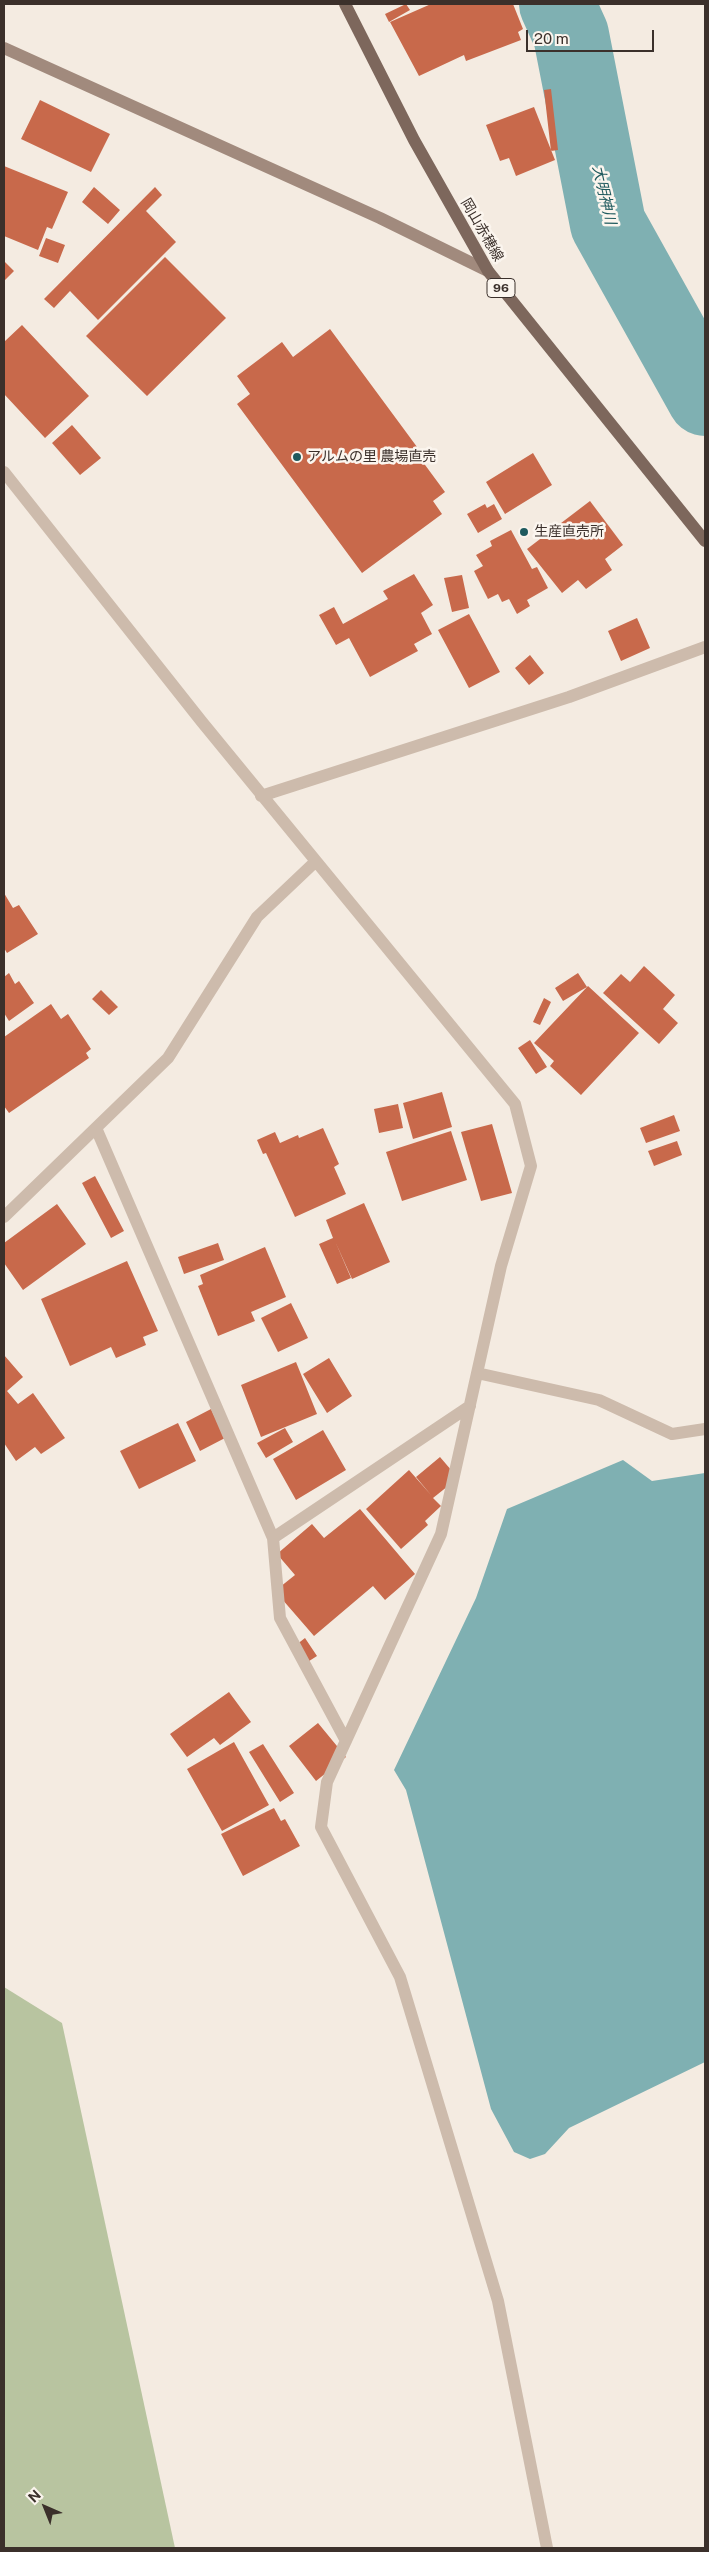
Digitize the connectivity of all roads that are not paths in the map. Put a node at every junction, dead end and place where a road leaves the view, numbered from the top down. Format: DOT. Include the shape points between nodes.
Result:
graph roads {
  1 [pos="345,4"];
  2 [pos="4,48"];
  3 [pos="488,271"];
  4 [pos="4,472"];
  5 [pos="705,541"];
  6 [pos="705,647"];
  7 [pos="261,796"];
  8 [pos="315,862"];
  9 [pos="96,1128"];
  10 [pos="4,1217"];
  11 [pos="477,1372"];
  12 [pos="470,1406"];
  13 [pos="705,1428"];
  14 [pos="273,1538"];
  15 [pos="346,1741"];
  16 [pos="547,2548"];
  1 -- 3 [label="main road, 岡山赤穂線 / 96" via="414,140"];
  2 -- 3 [label="street" via="380,218"];
  3 -- 5 [label="main road, 岡山赤穂線 / 96"];
  4 -- 7 [label="street"];
  6 -- 7 [label="street" via="569,698"];
  7 -- 8 [label="street"];
  8 -- 9 [label="street" via="257,917 168,1058"];
  8 -- 11 [label="street" via="515,1104 531,1166 501,1266"];
  9 -- 10 [label="street"];
  9 -- 14 [label="street"];
  11 -- 12 [label="street"];
  11 -- 13 [label="street" via="598,1400 672,1434"];
  12 -- 14 [label="street"];
  12 -- 15 [label="street" via="441,1534"];
  14 -- 15 [label="street" via="280,1618"];
  15 -- 16 [label="street" via="327,1782 321,1827 400,1977 498,2301"];
}
